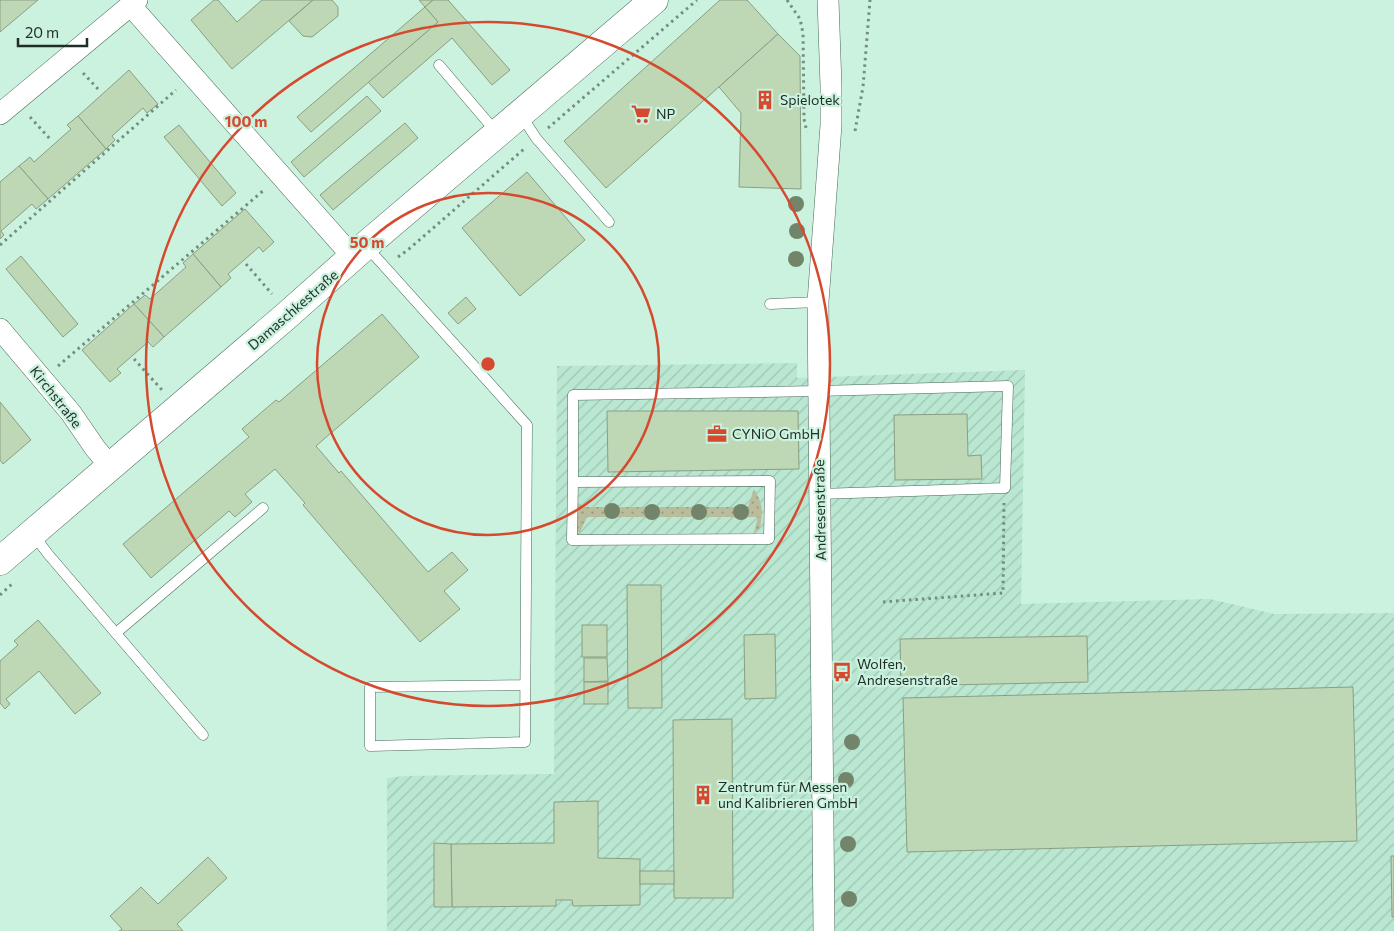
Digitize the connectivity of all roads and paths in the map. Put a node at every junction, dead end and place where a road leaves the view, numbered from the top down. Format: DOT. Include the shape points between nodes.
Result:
graph roads {
  1 [pos="654,0"];
  2 [pos="786,0"];
  3 [pos="828,0"];
  4 [pos="870,0"];
  5 [pos="134,3"];
  6 [pos="439,65"];
  7 [pos="79,69"];
  8 [pos="178,88"];
  9 [pos="98,90"];
  10 [pos="0,114"];
  11 [pos="520,114"];
  12 [pos="28,115"];
  13 [pos="498,134"];
  14 [pos="854,135"];
  15 [pos="808,138"];
  16 [pos="51,140"];
  17 [pos="271,184"];
  18 [pos="609,222"];
  19 [pos="0,244"];
  20 [pos="359,251"];
  21 [pos="246,264"];
  22 [pos="272,294"];
  23 [pos="818,302"];
  24 [pos="770,304"];
  25 [pos="0,329"];
  26 [pos="134,359"];
  27 [pos="54,369"];
  28 [pos="162,390"];
  29 [pos="818,391"];
  30 [pos="110,466"];
  31 [pos="573,482"];
  32 [pos="1005,488"];
  33 [pos="819,494"];
  34 [pos="263,508"];
  35 [pos="33,533"];
  36 [pos="0,561"];
  37 [pos="883,602"];
  38 [pos="116,633"];
  39 [pos="525,685"];
  40 [pos="204,735"];
  41 [pos="824,931"];
  1 -- 11 [label="street, Damaschkestraße"];
  2 -- 15 [label="path" via="800,20 803,33 804,119"];
  3 -- 23 [label="street, Andresenstraße" via="831,125"];
  4 -- 14 [label="path" via="863,86"];
  5 -- 10 [label="street"];
  5 -- 20 [label="street"];
  6 -- 13 [label="lane"];
  7 -- 9 [label="path"];
  8 -- 19 [label="path"];
  11 -- 13 [label="street, Damaschkestraße"];
  11 -- 18 [label="lane" via="536,138"];
  12 -- 16 [label="path"];
  13 -- 20 [label="street, Damaschkestraße"];
  17 -- 27 [label="path"];
  20 -- 30 [label="street, Damaschkestraße"];
  20 -- 39 [label="lane" via="527,425"];
  21 -- 22 [label="path"];
  23 -- 24 [label="lane"];
  23 -- 29 [label="street, Andresenstraße"];
  25 -- 30 [label="street, Kirchstraße" via="71,413"];
  26 -- 28 [label="path"];
  29 -- 31 [label="lane" via="573,395"];
  29 -- 32 [label="lane" via="1008,386"];
  29 -- 33 [label="street, Andresenstraße"];
  30 -- 35 [label="street, Damaschkestraße"];
  31 -- 31 [label="lane" via="770,481 770,539 572,540"];
  32 -- 33 [label="lane"];
  32 -- 37 [label="path" via="1003,593"];
  33 -- 41 [label="street, Andresenstraße"];
  34 -- 38 [label="lane"];
  35 -- 36 [label="street, Damaschkestraße"];
  35 -- 38 [label="lane"];
  38 -- 40 [label="lane"];
  39 -- 39 [label="lane" via="370,687 370,746 525,742"];
}
